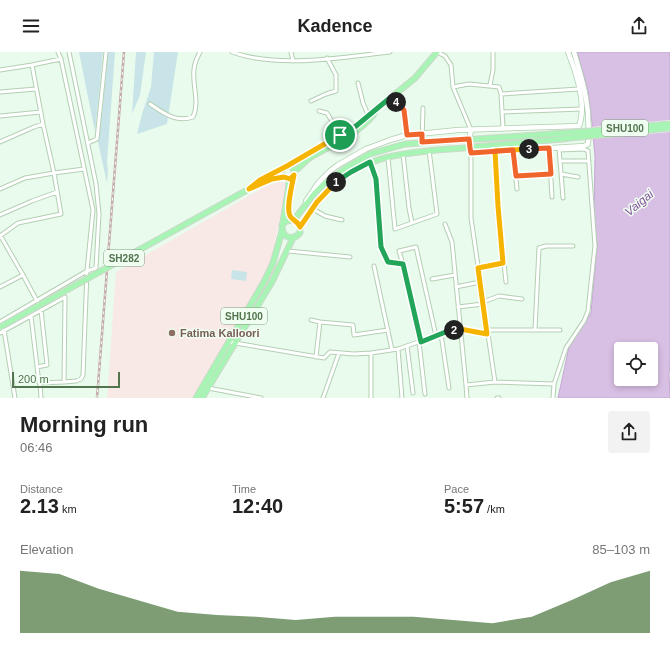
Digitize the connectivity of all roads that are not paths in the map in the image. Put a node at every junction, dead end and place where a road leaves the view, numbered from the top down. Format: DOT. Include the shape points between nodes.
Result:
graph roads {
  1 [pos="58,52"];
  2 [pos="69,52"];
  3 [pos="106,52"];
  4 [pos="200,52"];
  5 [pos="232,52"];
  6 [pos="291,52"];
  7 [pos="390,52"];
  8 [pos="437,52"];
  9 [pos="493,52"];
  10 [pos="568,52"];
  11 [pos="574,52"];
  12 [pos="240,53"];
  13 [pos="327,58"];
  14 [pos="61,59"];
  15 [pos="293,61"];
  16 [pos="32,65"];
  17 [pos="0,70"];
  18 [pos="358,83"];
  19 [pos="490,85"];
  20 [pos="453,87"];
  21 [pos="36,89"];
  22 [pos="579,89"];
  23 [pos="0,92"];
  24 [pos="501,94"];
  25 [pos="391,97"];
  26 [pos="312,101"];
  27 [pos="150,104"];
  28 [pos="423,108"];
  29 [pos="582,109"];
  30 [pos="319,111"];
  31 [pos="41,112"];
  32 [pos="502,112"];
  33 [pos="0,116"];
  34 [pos="369,116"];
  35 [pos="43,124"];
  36 [pos="670,124"];
  37 [pos="503,128"];
  38 [pos="670,128"];
  39 [pos="471,130"];
  40 [pos="422,134"];
  41 [pos="579,134"];
  42 [pos="340,135"];
  43 [pos="407,135"];
  44 [pos="469,139"];
  45 [pos="0,142"];
  46 [pos="422,142"];
  47 [pos="88,143"];
  48 [pos="549,148"];
  49 [pos="559,148"];
  50 [pos="429,150"];
  51 [pos="470,150"];
  52 [pos="513,150"];
  53 [pos="495,151"];
  54 [pos="403,153"];
  55 [pos="388,156"];
  56 [pos="560,161"];
  57 [pos="589,161"];
  58 [pos="370,162"];
  59 [pos="286,166"];
  60 [pos="84,169"];
  61 [pos="54,173"];
  62 [pos="294,173"];
  63 [pos="551,174"];
  64 [pos="561,174"];
  65 [pos="516,176"];
  66 [pos="578,177"];
  67 [pos="286,178"];
  68 [pos="0,189"];
  69 [pos="249,189"];
  70 [pos="517,189"];
  71 [pos="58,192"];
  72 [pos="552,197"];
  73 [pos="563,198"];
  74 [pos="303,209"];
  75 [pos="313,209"];
  76 [pos="0,215"];
  77 [pos="293,220"];
  78 [pos="342,220"];
  79 [pos="412,223"];
  80 [pos="445,224"];
  81 [pos="300,227"];
  82 [pos="282,228"];
  83 [pos="0,236"];
  84 [pos="293,238"];
  85 [pos="573,246"];
  86 [pos="288,251"];
  87 [pos="350,257"];
  88 [pos="503,263"];
  89 [pos="403,264"];
  90 [pos="374,266"];
  91 [pos="478,268"];
  92 [pos="87,271"];
  93 [pos="455,274"];
  94 [pos="23,275"];
  95 [pos="432,280"];
  96 [pos="480,282"];
  97 [pos="506,282"];
  98 [pos="456,287"];
  99 [pos="0,288"];
  100 [pos="522,299"];
  101 [pos="37,301"];
  102 [pos="483,303"];
  103 [pos="458,307"];
  104 [pos="41,310"];
  105 [pos="31,316"];
  106 [pos="311,320"];
  107 [pos="0,322"];
  108 [pos="320,322"];
  109 [pos="2,329"];
  110 [pos="460,329"];
  111 [pos="388,330"];
  112 [pos="535,330"];
  113 [pos="560,330"];
  114 [pos="487,332"];
  115 [pos="0,333"];
  116 [pos="440,334"];
  117 [pos="436,336"];
  118 [pos="229,342"];
  119 [pos="420,342"];
  120 [pos="235,343"];
  121 [pos="407,346"];
  122 [pos="398,349"];
  123 [pos="392,350"];
  124 [pos="339,353"];
  125 [pos="371,353"];
  126 [pos="316,357"];
  127 [pos="37,366"];
  128 [pos="64,382"];
  129 [pos="495,382"];
  130 [pos="40,383"];
  131 [pos="554,384"];
  132 [pos="466,385"];
  133 [pos="208,388"];
  134 [pos="449,388"];
  135 [pos="413,393"];
  136 [pos="425,394"];
  137 [pos="15,398"];
  138 [pos="41,398"];
  139 [pos="196,398"];
  140 [pos="202,398"];
  141 [pos="261,398"];
  142 [pos="323,398"];
  143 [pos="371,398"];
  144 [pos="402,398"];
  145 [pos="467,398"];
  146 [pos="553,398"];
  1 -- 14 [label="street"];
  2 -- 47 [label="street"];
  3 -- 47 [label="street" via="97,139"];
  4 -- 27 [label="street" via="194,70 196,100 193,117 176,119"];
  5 -- 12 [label="street"];
  6 -- 15 [label="street"];
  7 -- 13 [label="street"];
  8 -- 20 [label="street" via="445,56 451,66"];
  8 -- 25 [label="main road" via="415,78"];
  9 -- 19 [label="street"];
  10 -- 22 [label="main road"];
  11 -- 49 [label="main road" via="585,89 590,125 588,144"];
  12 -- 15 [label="street"];
  13 -- 15 [label="street"];
  13 -- 26 [label="street" via="336,75 336,91"];
  14 -- 16 [label="street"];
  14 -- 60 [label="street"];
  16 -- 17 [label="street"];
  16 -- 21 [label="street"];
  18 -- 34 [label="street"];
  19 -- 20 [label="street" via="470,84"];
  19 -- 24 [label="street" via="499,87"];
  20 -- 39 [label="street"];
  21 -- 23 [label="street"];
  21 -- 31 [label="street"];
  22 -- 24 [label="street"];
  22 -- 29 [label="main road"];
  24 -- 32 [label="street"];
  25 -- 34 [label="main road"];
  25 -- 43 [label="street" via="404,110"];
  28 -- 40 [label="street"];
  29 -- 32 [label="street"];
  29 -- 37 [label="main road" via="579,126"];
  30 -- 42 [label="street" via="327,113"];
  31 -- 33 [label="street"];
  31 -- 35 [label="street"];
  32 -- 37 [label="street"];
  34 -- 42 [label="main road"];
  34 -- 62 [label="main road" via="355,132 309,158"];
  35 -- 45 [label="street"];
  35 -- 61 [label="street"];
  36 -- 41 [label="main road, SHU100, bridge"];
  37 -- 39 [label="main road"];
  38 -- 41 [label="main road, SHU100, bridge"];
  39 -- 40 [label="main road"];
  39 -- 44 [label="main road"];
  40 -- 43 [label="main road"];
  40 -- 46 [label="street"];
  41 -- 44 [label="main road, SHU100"];
  41 -- 51 [label="main road, SHU100"];
  42 -- 59 [label="main road"];
  43 -- 74 [label="main road" via="366,149 334,168 319,182"];
  44 -- 46 [label="main road, SHU100"];
  44 -- 51 [label="main road"];
  46 -- 74 [label="main road, SHU100" via="370,154 324,184"];
  47 -- 92 [label="street" via="99,214 96,268"];
  48 -- 49 [label="main road"];
  48 -- 52 [label="main road"];
  48 -- 63 [label="street"];
  49 -- 56 [label="street"];
  49 -- 57 [label="street" via="584,149 588,151"];
  50 -- 51 [label="main road, SHU100"];
  50 -- 54 [label="main road, SHU100"];
  50 -- 79 [label="street" via="437,214"];
  51 -- 53 [label="main road"];
  51 -- 91 [label="street" via="471,218"];
  52 -- 53 [label="main road"];
  52 -- 65 [label="street"];
  53 -- 88 [label="street"];
  54 -- 55 [label="main road, SHU100"];
  54 -- 79 [label="street"];
  55 -- 58 [label="main road, SHU100"];
  55 -- 79 [label="street" via="395,229"];
  56 -- 57 [label="street"];
  56 -- 64 [label="street"];
  57 -- 131 [label="street" via="595,246 588,311 566,348"];
  58 -- 75 [label="main road, SHU100" via="332,185"];
  58 -- 89 [label="street" via="376,179 381,247 388,262"];
  59 -- 62 [label="main road" via="293,168"];
  59 -- 67 [label="main road" via="282,172"];
  59 -- 69 [label="main road, SH282"];
  60 -- 61 [label="street"];
  60 -- 92 [label="street" via="93,210"];
  61 -- 68 [label="street" via="25,178"];
  61 -- 71 [label="street"];
  62 -- 67 [label="main road" via="291,178"];
  62 -- 77 [label="main road" via="288,211"];
  63 -- 65 [label="street"];
  63 -- 72 [label="street"];
  64 -- 66 [label="street"];
  64 -- 73 [label="street"];
  65 -- 70 [label="street"];
  67 -- 69 [label="main road, SH282" via="272,179"];
  67 -- 82 [label="main road" via="289,185"];
  69 -- 109 [label="main road, SH282, bridge"];
  71 -- 76 [label="street" via="32,200"];
  71 -- 83 [label="street" via="61,214 18,223"];
  74 -- 77 [label="main road, SHU100"];
  75 -- 78 [label="street" via="325,216"];
  75 -- 81 [label="main road, SHU100"];
  77 -- 81 [label="main road"];
  77 -- 82 [label="main road, SHU100" via="286,220"];
  80 -- 93 [label="street" via="452,242"];
  81 -- 84 [label="main road, SHU100" via="298,235"];
  82 -- 84 [label="main road" via="287,237"];
  82 -- 118 [label="main road, SHU100" via="273,263"];
  83 -- 94 [label="street"];
  84 -- 86 [label="main road, SHU100"];
  85 -- 112 [label="street" via="539,248"];
  86 -- 87 [label="street"];
  86 -- 120 [label="main road, SHU100"];
  88 -- 91 [label="street"];
  88 -- 97 [label="street"];
  89 -- 117 [label="street" via="399,250 416,247"];
  89 -- 119 [label="street"];
  90 -- 111 [label="street"];
  91 -- 96 [label="street"];
  92 -- 101 [label="street"];
  92 -- 128 [label="street" via="83,375 76,381"];
  93 -- 95 [label="street"];
  93 -- 98 [label="street"];
  94 -- 99 [label="street"];
  94 -- 101 [label="street"];
  96 -- 98 [label="street"];
  96 -- 102 [label="street"];
  98 -- 103 [label="street"];
  100 -- 102 [label="street" via="499,296"];
  101 -- 107 [label="street"];
  102 -- 103 [label="street"];
  102 -- 114 [label="street"];
  103 -- 110 [label="street"];
  104 -- 105 [label="street"];
  104 -- 127 [label="street" via="47,365"];
  104 -- 128 [label="street" via="65,297"];
  105 -- 109 [label="street"];
  105 -- 127 [label="street"];
  106 -- 108 [label="street"];
  108 -- 111 [label="street" via="353,325 354,335"];
  108 -- 126 [label="street"];
  109 -- 115 [label="street"];
  109 -- 137 [label="street"];
  110 -- 114 [label="street"];
  110 -- 116 [label="street"];
  110 -- 132 [label="street"];
  111 -- 123 [label="street"];
  112 -- 113 [label="street"];
  112 -- 114 [label="street"];
  114 -- 129 [label="street"];
  116 -- 117 [label="street"];
  116 -- 134 [label="street"];
  117 -- 119 [label="street"];
  118 -- 120 [label="street"];
  118 -- 139 [label="main road, SHU100"];
  119 -- 121 [label="street"];
  119 -- 136 [label="street"];
  120 -- 126 [label="street"];
  120 -- 133 [label="main road, SHU100"];
  121 -- 122 [label="street"];
  121 -- 135 [label="street"];
  122 -- 123 [label="street"];
  122 -- 144 [label="street"];
  123 -- 125 [label="street"];
  124 -- 125 [label="street"];
  124 -- 126 [label="street" via="330,352 324,358"];
  124 -- 142 [label="street"];
  125 -- 143 [label="street"];
  127 -- 130 [label="street"];
  128 -- 130 [label="street"];
  129 -- 131 [label="street"];
  129 -- 132 [label="street"];
  130 -- 138 [label="street"];
  131 -- 146 [label="street"];
  132 -- 145 [label="street"];
  133 -- 140 [label="main road, SHU100"];
  133 -- 141 [label="street"];
}
